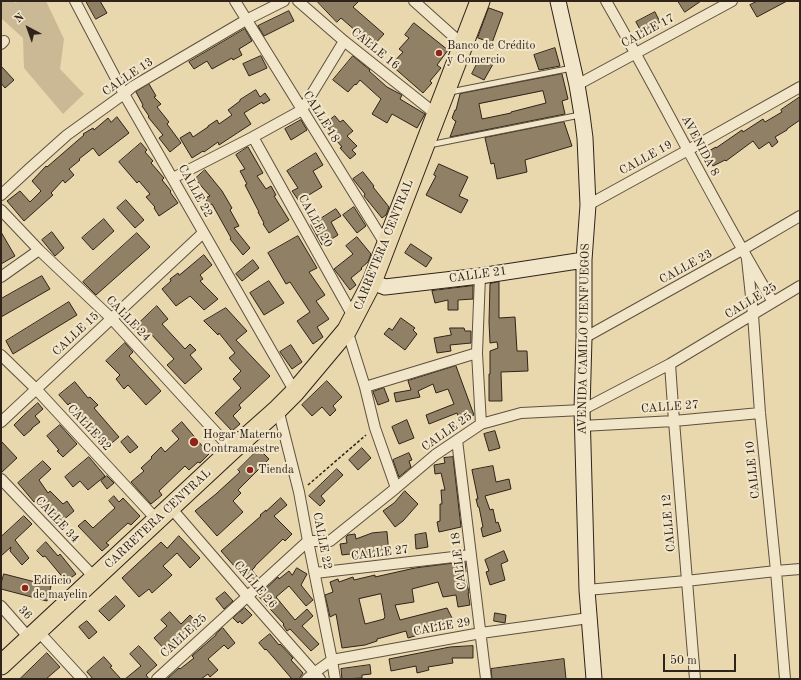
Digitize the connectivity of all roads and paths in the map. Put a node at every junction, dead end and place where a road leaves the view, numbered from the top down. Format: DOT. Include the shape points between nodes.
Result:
graph roads {
  1 [pos="75,1"];
  2 [pos="235,1"];
  3 [pos="284,1"];
  4 [pos="298,1"];
  5 [pos="414,1"];
  6 [pos="480,1"];
  7 [pos="558,1"];
  8 [pos="606,1"];
  9 [pos="732,1"];
  10 [pos="246,20"];
  11 [pos="344,41"];
  12 [pos="464,44"];
  13 [pos="636,53"];
  14 [pos="574,68"];
  15 [pos="577,85"];
  16 [pos="800,87"];
  17 [pos="445,93"];
  18 [pos="124,94"];
  19 [pos="302,110"];
  20 [pos="437,114"];
  21 [pos="582,115"];
  22 [pos="252,137"];
  23 [pos="424,146"];
  24 [pos="688,150"];
  25 [pos="173,178"];
  26 [pos="1,195"];
  27 [pos="588,205"];
  28 [pos="1,210"];
  29 [pos="800,216"];
  30 [pos="203,233"];
  31 [pos="386,246"];
  32 [pos="39,250"];
  33 [pos="745,254"];
  34 [pos="584,260"];
  35 [pos="480,276"];
  36 [pos="1,277"];
  37 [pos="372,282"];
  38 [pos="800,286"];
  39 [pos="773,302"];
  40 [pos="753,315"];
  41 [pos="111,318"];
  42 [pos="350,324"];
  43 [pos="584,338"];
  44 [pos="478,353"];
  45 [pos="1,355"];
  46 [pos="670,364"];
  47 [pos="365,387"];
  48 [pos="36,389"];
  49 [pos="295,392"];
  50 [pos="278,409"];
  51 [pos="582,410"];
  52 [pos="760,413"];
  53 [pos="674,421"];
  54 [pos="1,422"];
  55 [pos="481,424"];
  56 [pos="582,426"];
  57 [pos="375,428"];
  58 [pos="457,440"];
  59 [pos="232,450"];
  60 [pos="1,478"];
  61 [pos="396,488"];
  62 [pos="299,492"];
  63 [pos="171,508"];
  64 [pos="157,520"];
  65 [pos="308,541"];
  66 [pos="471,555"];
  67 [pos="800,569"];
  68 [pos="776,571"];
  69 [pos="315,574"];
  70 [pos="95,578"];
  71 [pos="686,581"];
  72 [pos="587,590"];
  73 [pos="247,596"];
  74 [pos="1,606"];
  75 [pos="589,618"];
  76 [pos="481,633"];
  77 [pos="34,635"];
  78 [pos="332,660"];
  79 [pos="1,665"];
  80 [pos="314,677"];
  81 [pos="82,679"];
  82 [pos="157,679"];
  83 [pos="335,679"];
  84 [pos="486,679"];
  85 [pos="594,679"];
  86 [pos="695,679"];
  87 [pos="785,679"];
  1 -- 18 [label="street, CALLE 22"];
  2 -- 10 [label="street, CALLE 18"];
  3 -- 10 [label="street, CALLE 13"];
  4 -- 11 [label="street, CALLE 16"];
  5 -- 12 [label="street"];
  6 -- 12 [label="highway, CARRETERA CENTRAL"];
  7 -- 14 [label="main road, AVENIDA CAMILO CIENFUEGOS"];
  8 -- 13 [label="street, AVENIDA 8"];
  9 -- 13 [label="street, CALLE 17"];
  10 -- 18 [label="street, CALLE 13"];
  10 -- 19 [label="street, CALLE 18"];
  11 -- 19 [label="street"];
  11 -- 20 [label="street, CALLE 16"];
  12 -- 17 [label="highway, CARRETERA CENTRAL"];
  13 -- 15 [label="street, CALLE 17"];
  13 -- 24 [label="street, AVENIDA 8"];
  14 -- 15 [label="main road, AVENIDA CAMILO CIENFUEGOS"];
  14 -- 17 [label="lane"];
  15 -- 21 [label="main road, AVENIDA CAMILO CIENFUEGOS"];
  16 -- 24 [label="street, CALLE 19"];
  17 -- 20 [label="highway, CARRETERA CENTRAL"];
  18 -- 25 [label="street, CALLE 22"];
  18 -- 26 [label="street, CALLE 13" via="67,136"];
  19 -- 22 [label="street"];
  19 -- 31 [label="street, CALLE 18"];
  20 -- 23 [label="highway, CARRETERA CENTRAL"];
  21 -- 23 [label="lane"];
  21 -- 27 [label="main road, AVENIDA CAMILO CIENFUEGOS"];
  22 -- 25 [label="street"];
  22 -- 42 [label="street, CALLE 20"];
  23 -- 31 [label="highway, CARRETERA CENTRAL"];
  24 -- 27 [label="street, CALLE 19"];
  24 -- 33 [label="street, AVENIDA 8"];
  25 -- 30 [label="street, CALLE 22"];
  27 -- 34 [label="main road, AVENIDA CAMILO CIENFUEGOS"];
  28 -- 32 [label="street, CALLE 24"];
  29 -- 33 [label="street, CALLE 23"];
  30 -- 41 [label="street, CALLE 15"];
  30 -- 49 [label="street, CALLE 22"];
  31 -- 37 [label="highway, CARRETERA CENTRAL"];
  32 -- 36 [label="street"];
  32 -- 41 [label="street, CALLE 24"];
  33 -- 39 [label="street, AVENIDA 8"];
  33 -- 40 [label="street, CALLE 10"];
  33 -- 43 [label="street, CALLE 23"];
  34 -- 35 [label="main road, CALLE 21"];
  34 -- 43 [label="main road, AVENIDA CAMILO CIENFUEGOS"];
  35 -- 37 [label="main road, CALLE 21" via="385,287"];
  35 -- 44 [label="street"];
  37 -- 42 [label="highway, CARRETERA CENTRAL"];
  38 -- 39 [label="street, CALLE 25"];
  39 -- 40 [label="street, CALLE 25"];
  40 -- 46 [label="street, CALLE 25"];
  40 -- 52 [label="street, CALLE 10"];
  41 -- 48 [label="street, CALLE 15"];
  41 -- 59 [label="street, CALLE 24"];
  42 -- 47 [label="street, CALLE 20"];
  42 -- 49 [label="highway, CARRETERA CENTRAL"];
  43 -- 51 [label="main road, AVENIDA CAMILO CIENFUEGOS"];
  44 -- 47 [label="street"];
  44 -- 55 [label="street"];
  45 -- 48 [label="street, CALLE 32"];
  46 -- 51 [label="street, CALLE 25"];
  46 -- 53 [label="street, CALLE 12"];
  47 -- 57 [label="street, CALLE 20"];
  48 -- 54 [label="street, CALLE 15"];
  48 -- 64 [label="street, CALLE 32"];
  49 -- 50 [label="highway, CARRETERA CENTRAL"];
  50 -- 59 [label="highway, CARRETERA CENTRAL"];
  50 -- 62 [label="street, CALLE 22"];
  51 -- 55 [label="street, CALLE 25" via="521,413"];
  51 -- 56 [label="main road, AVENIDA CAMILO CIENFUEGOS"];
  52 -- 53 [label="street, CALLE 27"];
  52 -- 68 [label="street, CALLE 10"];
  53 -- 56 [label="street, CALLE 27"];
  53 -- 71 [label="street, CALLE 12"];
  55 -- 58 [label="street, CALLE 25"];
  56 -- 72 [label="main road, AVENIDA CAMILO CIENFUEGOS"];
  57 -- 61 [label="street, CALLE 20"];
  57 -- 62 [label="path"];
  58 -- 61 [label="street, CALLE 25"];
  58 -- 66 [label="street, CALLE 18"];
  59 -- 63 [label="highway, CARRETERA CENTRAL"];
  60 -- 70 [label="street, CALLE 34"];
  61 -- 65 [label="street, CALLE 25" via="330,541"];
  62 -- 65 [label="street, CALLE 22"];
  63 -- 64 [label="highway, CARRETERA CENTRAL"];
  63 -- 73 [label="street, CALLE 26"];
  64 -- 70 [label="highway, CARRETERA CENTRAL"];
  65 -- 69 [label="street, CALLE 22"];
  65 -- 73 [label="street, CALLE 25"];
  66 -- 69 [label="street, CALLE 27"];
  66 -- 76 [label="street, CALLE 18"];
  67 -- 68 [label="street"];
  68 -- 71 [label="street"];
  68 -- 87 [label="street, CALLE 10"];
  69 -- 78 [label="street, CALLE 22"];
  70 -- 77 [label="highway, CARRETERA CENTRAL"];
  71 -- 72 [label="street"];
  71 -- 86 [label="street, CALLE 12"];
  72 -- 75 [label="main road, AVENIDA CAMILO CIENFUEGOS"];
  73 -- 80 [label="street, CALLE 26"];
  73 -- 82 [label="street, CALLE 25"];
  74 -- 77 [label="street, 36"];
  75 -- 76 [label="street, CALLE 29"];
  75 -- 85 [label="main road, AVENIDA CAMILO CIENFUEGOS"];
  76 -- 78 [label="street, CALLE 29"];
  76 -- 84 [label="street, CALLE 18"];
  77 -- 79 [label="highway, CARRETERA CENTRAL"];
  77 -- 81 [label="street, 36"];
  78 -- 80 [label="street, CALLE 29"];
  78 -- 83 [label="street, CALLE 22"];
}
